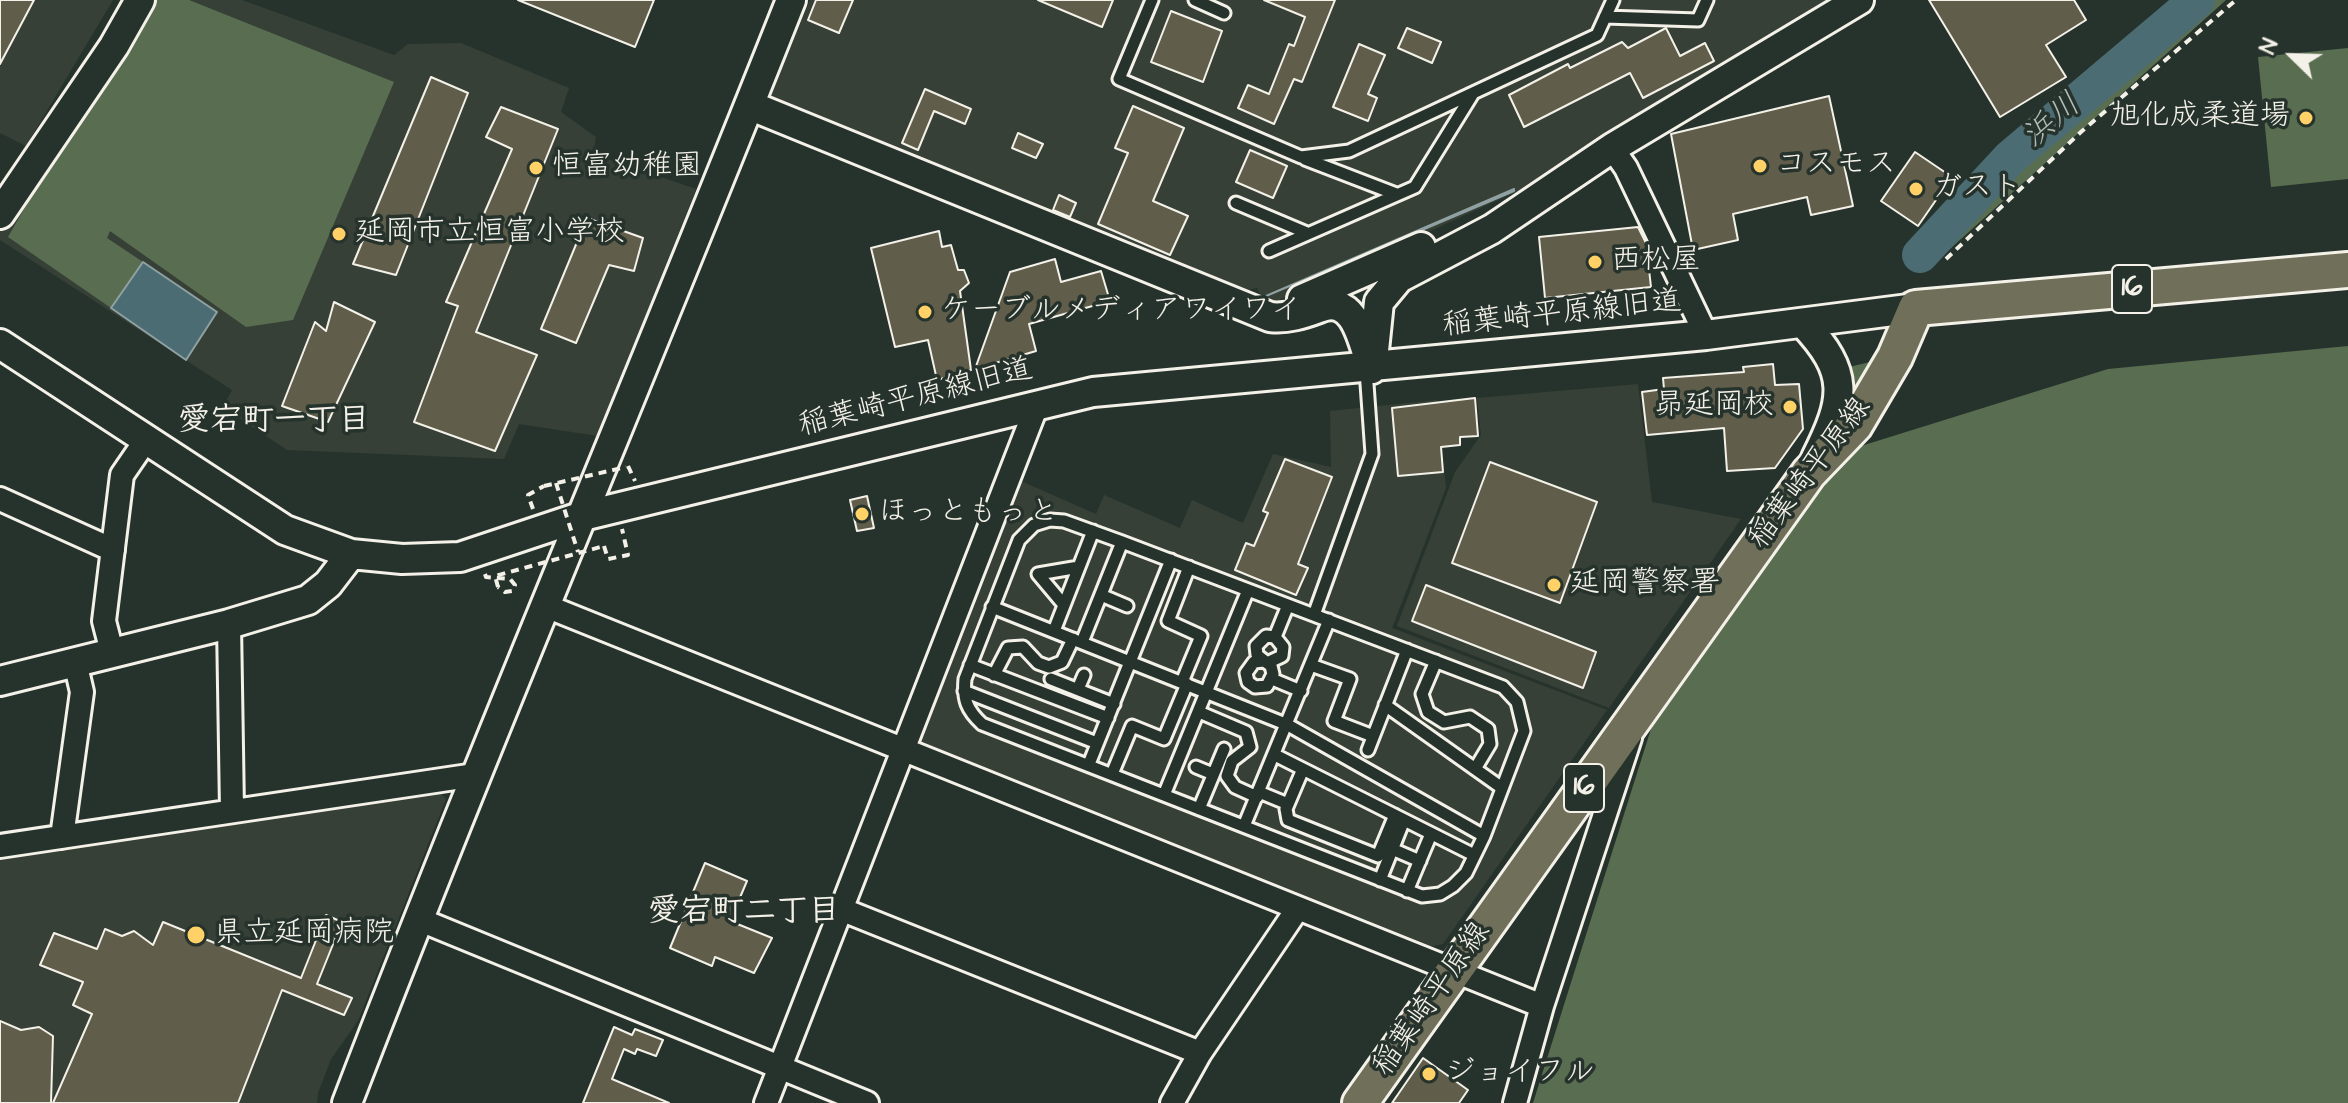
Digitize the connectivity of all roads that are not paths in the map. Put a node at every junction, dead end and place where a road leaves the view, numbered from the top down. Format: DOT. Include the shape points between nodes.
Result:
graph roads {
  1 [pos="140,0"];
  2 [pos="791,0"];
  3 [pos="1152,0"];
  4 [pos="1195,0"];
  5 [pos="1613,0"];
  6 [pos="1707,0"];
  7 [pos="1859,0"];
  8 [pos="1224,13"];
  9 [pos="1605,17"];
  10 [pos="1473,93"];
  11 [pos="749,105"];
  12 [pos="1612,148"];
  13 [pos="1301,157"];
  14 [pos="1396,194"];
  15 [pos="1236,203"];
  16 [pos="1529,204"];
  17 [pos="0,214"];
  18 [pos="1307,233"];
  19 [pos="1269,251"];
  20 [pos="1381,265"];
  21 [pos="2348,270"];
  22 [pos="1916,308"];
  23 [pos="1264,313"];
  24 [pos="1354,317"];
  25 [pos="1803,323"];
  26 [pos="1706,335"];
  27 [pos="0,344"];
  28 [pos="1369,369"];
  29 [pos="1037,405"];
  30 [pos="146,440"];
  31 [pos="1809,473"];
  32 [pos="0,499"];
  33 [pos="583,516"];
  34 [pos="1093,531"];
  35 [pos="1122,542"];
  36 [pos="113,550"];
  37 [pos="351,554"];
  38 [pos="1171,560"];
  39 [pos="1079,567"];
  40 [pos="1189,567"];
  41 [pos="1248,590"];
  42 [pos="1101,595"];
  43 [pos="1064,605"];
  44 [pos="1288,605"];
  45 [pos="546,606"];
  46 [pos="1127,606"];
  47 [pos="992,607"];
  48 [pos="1314,615"];
  49 [pos="1329,620"];
  50 [pos="229,624"];
  51 [pos="1054,631"];
  52 [pos="1275,637"];
  53 [pos="1078,640"];
  54 [pos="1407,650"];
  55 [pos="112,652"];
  56 [pos="1131,661"];
  57 [pos="1436,661"];
  58 [pos="75,662"];
  59 [pos="1266,662"];
  60 [pos="970,665"];
  61 [pos="1311,665"];
  62 [pos="994,675"];
  63 [pos="1084,675"];
  64 [pos="1051,679"];
  65 [pos="1272,679"];
  66 [pos="0,681"];
  67 [pos="1184,683"];
  68 [pos="1078,689"];
  69 [pos="964,691"];
  70 [pos="1301,691"];
  71 [pos="1207,692"];
  72 [pos="1114,704"];
  73 [pos="1385,705"];
  74 [pos="1640,710"];
  75 [pos="1199,712"];
  76 [pos="1108,718"];
  77 [pos="1288,725"];
  78 [pos="1373,736"];
  79 [pos="1097,743"];
  80 [pos="1224,749"];
  81 [pos="906,750"];
  82 [pos="1368,750"];
  83 [pos="1275,755"];
  84 [pos="1089,764"];
  85 [pos="1196,767"];
  86 [pos="1303,769"];
  87 [pos="1475,769"];
  88 [pos="1112,774"];
  89 [pos="1213,774"];
  90 [pos="475,775"];
  91 [pos="1502,788"];
  92 [pos="1258,794"];
  93 [pos="1164,795"];
  94 [pos="1288,804"];
  95 [pos="1199,809"];
  96 [pos="232,810"];
  97 [pos="1400,818"];
  98 [pos="1244,826"];
  99 [pos="1431,834"];
  100 [pos="1484,836"];
  101 [pos="62,837"];
  102 [pos="0,846"];
  103 [pos="1392,849"];
  104 [pos="1474,855"];
  105 [pos="1420,861"];
  106 [pos="1380,880"];
  107 [pos="1407,891"];
  108 [pos="1298,908"];
  109 [pos="843,910"];
  110 [pos="418,919"];
  111 [pos="1455,970"];
  112 [pos="1542,1006"];
  113 [pos="1200,1053"];
  114 [pos="780,1069"];
  115 [pos="347,1103"];
  116 [pos="766,1103"];
  117 [pos="867,1103"];
  118 [pos="1172,1103"];
  119 [pos="1360,1103"];
  120 [pos="1515,1103"];
  1 -- 17 [label="street"];
  2 -- 11 [label="street"];
  3 -- 13 [label="lane" via="1119,79"];
  4 -- 8 [label="lane"];
  5 -- 9 [label="lane"];
  6 -- 9 [label="lane" via="1698,20"];
  7 -- 12 [label="street"];
  9 -- 10 [label="lane" via="1597,35"];
  10 -- 13 [label="lane" via="1349,151"];
  10 -- 14 [label="lane" via="1415,187"];
  11 -- 23 [label="street"];
  11 -- 33 [label="street"];
  12 -- 16 [label="street"];
  12 -- 26 [label="street"];
  13 -- 14 [label="lane"];
  14 -- 18 [label="lane"];
  15 -- 18 [label="lane"];
  16 -- 20 [label="street"];
  16 -- 28 [label="street" via="1399,278 1384,292"];
  18 -- 19 [label="lane"];
  20 -- 23 [label="street"];
  20 -- 24 [label="street" via="1367,279"];
  21 -- 22 [label="main road, 16"];
  22 -- 25 [label="street, 稲葉崎平原線旧道"];
  22 -- 31 [label="main road, 稲葉崎平原線 / 16" via="1895,357 1855,425"];
  23 -- 24 [label="street" via="1280,318 1334,305"];
  24 -- 28 [label="street"];
  25 -- 26 [label="street, 稲葉崎平原線旧道"];
  25 -- 31 [label="street" via="1834,360 1839,381 1837,409"];
  26 -- 28 [label="street, 稲葉崎平原線旧道"];
  27 -- 30 [label="street, 稲葉崎平原線旧道"];
  28 -- 29 [label="street, 稲葉崎平原線旧道" via="1093,392"];
  28 -- 48 [label="lane" via="1372,454"];
  29 -- 33 [label="street, 稲葉崎平原線旧道"];
  29 -- 81 [label="street"];
  30 -- 36 [label="street" via="122,475"];
  30 -- 37 [label="street, 稲葉崎平原線旧道" via="285,530"];
  31 -- 74 [label="main road, 稲葉崎平原線 / 16"];
  32 -- 36 [label="street"];
  33 -- 37 [label="street, 稲葉崎平原線旧道" via="460,557"];
  33 -- 45 [label="street"];
  34 -- 35 [label="lane"];
  34 -- 39 [label="lane"];
  34 -- 47 [label="lane" via="1064,521 1034,525 1019,540"];
  35 -- 38 [label="lane"];
  35 -- 42 [label="lane"];
  36 -- 55 [label="street" via="104,621"];
  37 -- 50 [label="street" via="308,600"];
  38 -- 40 [label="lane"];
  38 -- 56 [label="lane"];
  39 -- 43 [label="lane"];
  39 -- 43 [label="lane" via="1038,574"];
  40 -- 41 [label="lane"];
  40 -- 67 [label="lane" via="1168,621 1201,636"];
  41 -- 44 [label="lane"];
  41 -- 71 [label="lane"];
  42 -- 46 [label="lane"];
  42 -- 53 [label="lane"];
  43 -- 51 [label="lane"];
  44 -- 48 [label="lane"];
  44 -- 52 [label="lane"];
  45 -- 81 [label="street"];
  45 -- 90 [label="street"];
  47 -- 51 [label="lane"];
  47 -- 60 [label="lane"];
  48 -- 49 [label="lane"];
  49 -- 54 [label="lane"];
  49 -- 61 [label="lane"];
  50 -- 55 [label="street"];
  50 -- 96 [label="street"];
  51 -- 53 [label="lane"];
  52 -- 59 [label="lane" via="1282,643 1282,656"];
  52 -- 59 [label="lane" via="1258,642 1255,651"];
  53 -- 56 [label="lane"];
  53 -- 62 [label="lane" via="1062,662 1049,667 1023,647 1008,648"];
  54 -- 57 [label="lane"];
  54 -- 73 [label="lane"];
  55 -- 58 [label="street"];
  56 -- 67 [label="lane"];
  56 -- 72 [label="lane"];
  57 -- 87 [label="lane" via="1422,694 1424,705 1436,720 1470,717 1488,729 1490,744"];
  57 -- 91 [label="lane" via="1503,687 1517,702 1524,731"];
  58 -- 66 [label="street"];
  58 -- 101 [label="street" via="82,692"];
  59 -- 65 [label="lane"];
  59 -- 65 [label="lane" via="1247,668 1248,682 1264,688"];
  60 -- 62 [label="lane"];
  60 -- 69 [label="lane"];
  61 -- 70 [label="lane"];
  61 -- 78 [label="lane" via="1350,679 1334,721"];
  62 -- 76 [label="lane"];
  63 -- 68 [label="lane"];
  64 -- 68 [label="lane"];
  65 -- 70 [label="lane"];
  67 -- 71 [label="lane"];
  67 -- 88 [label="lane" via="1164,739 1132,726"];
  68 -- 72 [label="lane"];
  69 -- 79 [label="lane"];
  69 -- 84 [label="lane" via="969,712 982,724"];
  70 -- 77 [label="lane"];
  71 -- 75 [label="lane"];
  71 -- 77 [label="lane"];
  72 -- 76 [label="lane"];
  73 -- 78 [label="lane"];
  73 -- 87 [label="lane"];
  74 -- 111 [label="main road, 稲葉崎平原線 / 16"];
  74 -- 112 [label="street"];
  75 -- 92 [label="lane" via="1246,732 1250,747 1232,761 1227,776 1235,787"];
  75 -- 93 [label="lane"];
  76 -- 79 [label="lane"];
  77 -- 83 [label="lane"];
  77 -- 100 [label="lane"];
  78 -- 82 [label="lane"];
  79 -- 84 [label="lane"];
  80 -- 89 [label="lane"];
  81 -- 108 [label="street"];
  81 -- 109 [label="street"];
  83 -- 86 [label="lane"];
  83 -- 92 [label="lane"];
  84 -- 88 [label="lane"];
  85 -- 89 [label="lane"];
  86 -- 94 [label="lane"];
  86 -- 97 [label="lane"];
  87 -- 91 [label="lane"];
  88 -- 93 [label="lane"];
  89 -- 95 [label="lane"];
  90 -- 96 [label="street"];
  90 -- 110 [label="street"];
  91 -- 100 [label="lane"];
  92 -- 94 [label="lane"];
  92 -- 98 [label="lane"];
  93 -- 95 [label="lane"];
  94 -- 97 [label="lane" via="1288,820 1374,856"];
  95 -- 98 [label="lane"];
  96 -- 101 [label="street"];
  97 -- 99 [label="lane"];
  97 -- 103 [label="lane"];
  98 -- 106 [label="lane"];
  99 -- 104 [label="lane"];
  99 -- 105 [label="lane"];
  100 -- 104 [label="lane"];
  101 -- 102 [label="street"];
  103 -- 105 [label="lane"];
  103 -- 106 [label="lane"];
  104 -- 107 [label="lane" via="1466,873 1440,894"];
  105 -- 107 [label="lane"];
  106 -- 107 [label="lane"];
  108 -- 111 [label="street"];
  108 -- 113 [label="street"];
  109 -- 113 [label="street"];
  109 -- 114 [label="street"];
  110 -- 114 [label="street"];
  110 -- 115 [label="street"];
  111 -- 112 [label="street"];
  111 -- 119 [label="main road, 稲葉崎平原線 / 16"];
  112 -- 120 [label="street"];
  113 -- 118 [label="street"];
  114 -- 116 [label="street"];
  114 -- 117 [label="street"];
}
